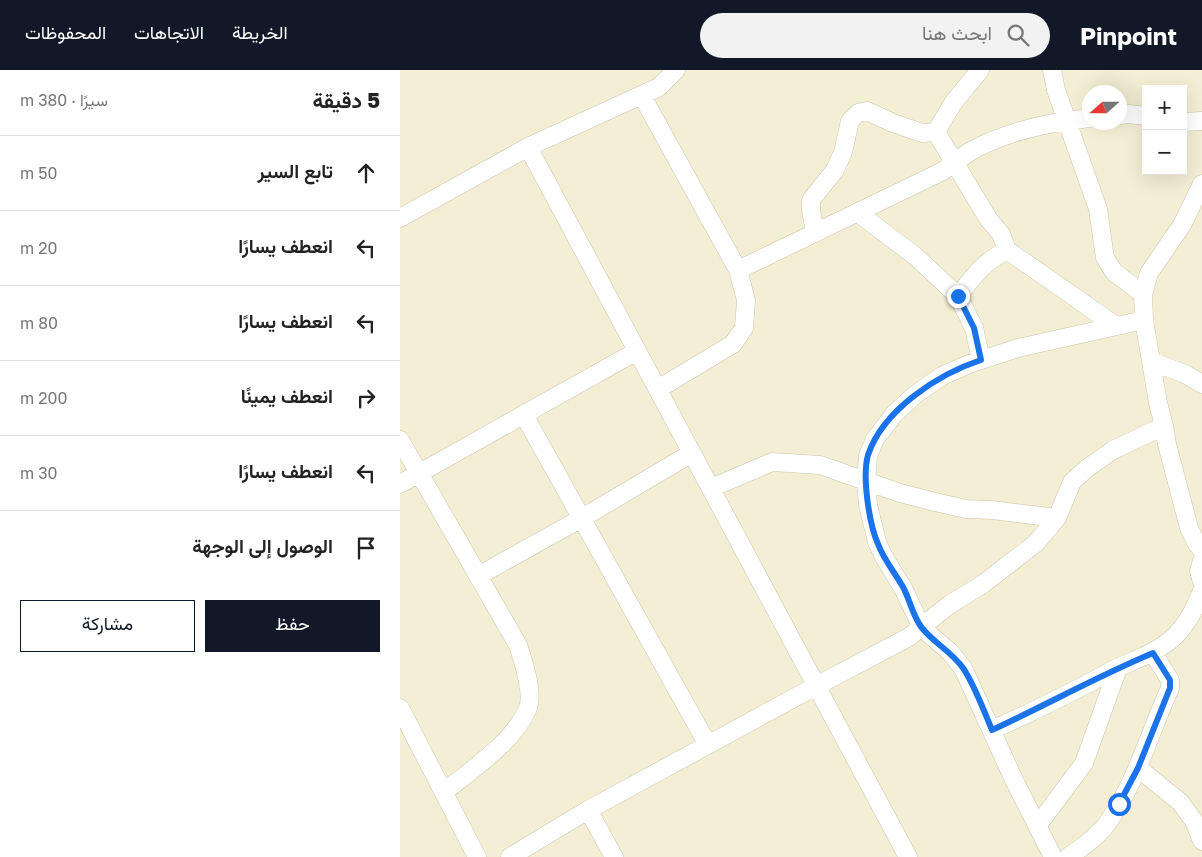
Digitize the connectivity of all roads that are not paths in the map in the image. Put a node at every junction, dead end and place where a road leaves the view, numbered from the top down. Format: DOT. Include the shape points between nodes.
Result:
graph roads {
  1 [pos="676,70"];
  2 [pos="980,70"];
  3 [pos="1052,70"];
  4 [pos="642,96"];
  5 [pos="1127,114"];
  6 [pos="1142,116"];
  7 [pos="1082,119"];
  8 [pos="1066,120"];
  9 [pos="1202,121"];
  10 [pos="1187,122"];
  11 [pos="936,132"];
  12 [pos="528,148"];
  13 [pos="955,162"];
  14 [pos="1202,184"];
  15 [pos="858,213"];
  16 [pos="400,218"];
  17 [pos="816,233"];
  18 [pos="1007,250"];
  19 [pos="738,270"];
  20 [pos="1143,294"];
  21 [pos="958,296"];
  22 [pos="1144,320"];
  23 [pos="1116,326"];
  24 [pos="637,351"];
  25 [pos="981,360"];
  26 [pos="1151,361"];
  27 [pos="1202,384"];
  28 [pos="658,389"];
  29 [pos="524,414"];
  30 [pos="1164,426"];
  31 [pos="400,440"];
  32 [pos="692,453"];
  33 [pos="420,473"];
  34 [pos="866,481"];
  35 [pos="400,484"];
  36 [pos="710,488"];
  37 [pos="582,518"];
  38 [pos="1057,518"];
  39 [pos="1202,550"];
  40 [pos="1202,561"];
  41 [pos="478,576"];
  42 [pos="1202,582"];
  43 [pos="1202,591"];
  44 [pos="922,628"];
  45 [pos="1153,653"];
  46 [pos="1118,668"];
  47 [pos="816,686"];
  48 [pos="400,708"];
  49 [pos="992,730"];
  50 [pos="708,745"];
  51 [pos="1138,768"];
  52 [pos="444,792"];
  53 [pos="588,810"];
  54 [pos="1038,825"];
  55 [pos="1202,841"];
  56 [pos="477,857"];
  57 [pos="510,857"];
  58 [pos="614,857"];
  59 [pos="908,857"];
  60 [pos="1054,857"];
  61 [pos="1068,857"];
  1 -- 4 [label="street" via="659,87"];
  2 -- 11 [label="street" via="953,103"];
  3 -- 8 [label="street"];
  4 -- 12 [label="street"];
  4 -- 19 [label="street"];
  5 -- 6 [label="street"];
  7 -- 8 [label="street"];
  8 -- 13 [label="street" via="1001,137 970,151"];
  8 -- 20 [label="street" via="1098,209 1105,258 1114,272"];
  9 -- 10 [label="street"];
  11 -- 13 [label="street"];
  11 -- 17 [label="street" via="922,133 867,111 858,113 850,121 835,170 811,200"];
  12 -- 16 [label="street"];
  12 -- 24 [label="street"];
  13 -- 15 [label="street"];
  13 -- 18 [label="street" via="989,220 1001,234"];
  14 -- 20 [label="street" via="1182,225 1148,274"];
  15 -- 17 [label="street"];
  15 -- 21 [label="street" via="915,256"];
  17 -- 19 [label="street"];
  18 -- 21 [label="street" via="977,271"];
  18 -- 23 [label="street"];
  19 -- 28 [label="street" via="746,300 744,328 732,344"];
  20 -- 22 [label="street"];
  21 -- 25 [label="street" via="974,328"];
  22 -- 23 [label="street"];
  22 -- 26 [label="street"];
  23 -- 25 [label="street" via="1018,348"];
  24 -- 28 [label="street"];
  24 -- 29 [label="street"];
  25 -- 34 [label="street" via="942,376 895,413 875,439 868,456"];
  26 -- 27 [label="street"];
  26 -- 30 [label="street"];
  28 -- 32 [label="street"];
  29 -- 33 [label="street"];
  29 -- 37 [label="street"];
  30 -- 38 [label="street" via="1113,450 1086,469 1072,482"];
  30 -- 39 [label="street" via="1189,528"];
  31 -- 33 [label="street"];
  32 -- 36 [label="street"];
  32 -- 37 [label="street"];
  33 -- 35 [label="street"];
  33 -- 41 [label="street"];
  34 -- 36 [label="street" via="820,465 772,462"];
  34 -- 38 [label="street" via="966,509"];
  34 -- 44 [label="street" via="877,542"];
  36 -- 47 [label="street"];
  37 -- 41 [label="street"];
  37 -- 50 [label="street"];
  38 -- 44 [label="street" via="1036,543"];
  40 -- 42 [label="street" via="1199,571"];
  41 -- 52 [label="street" via="518,645 529,679 528,707 512,733"];
  43 -- 45 [label="street" via="1190,618 1174,637"];
  44 -- 47 [label="street"];
  44 -- 49 [label="street" via="964,668"];
  45 -- 46 [label="street"];
  45 -- 51 [label="street" via="1170,680 1170,688"];
  46 -- 49 [label="street"];
  46 -- 54 [label="street" via="1084,763"];
  47 -- 50 [label="street"];
  47 -- 59 [label="street"];
  48 -- 52 [label="street"];
  49 -- 54 [label="street"];
  50 -- 53 [label="street"];
  51 -- 55 [label="street" via="1180,802 1194,821"];
  51 -- 61 [label="street" via="1105,826"];
  52 -- 56 [label="street"];
  53 -- 57 [label="street"];
  53 -- 58 [label="street"];
  54 -- 60 [label="street"];
}
